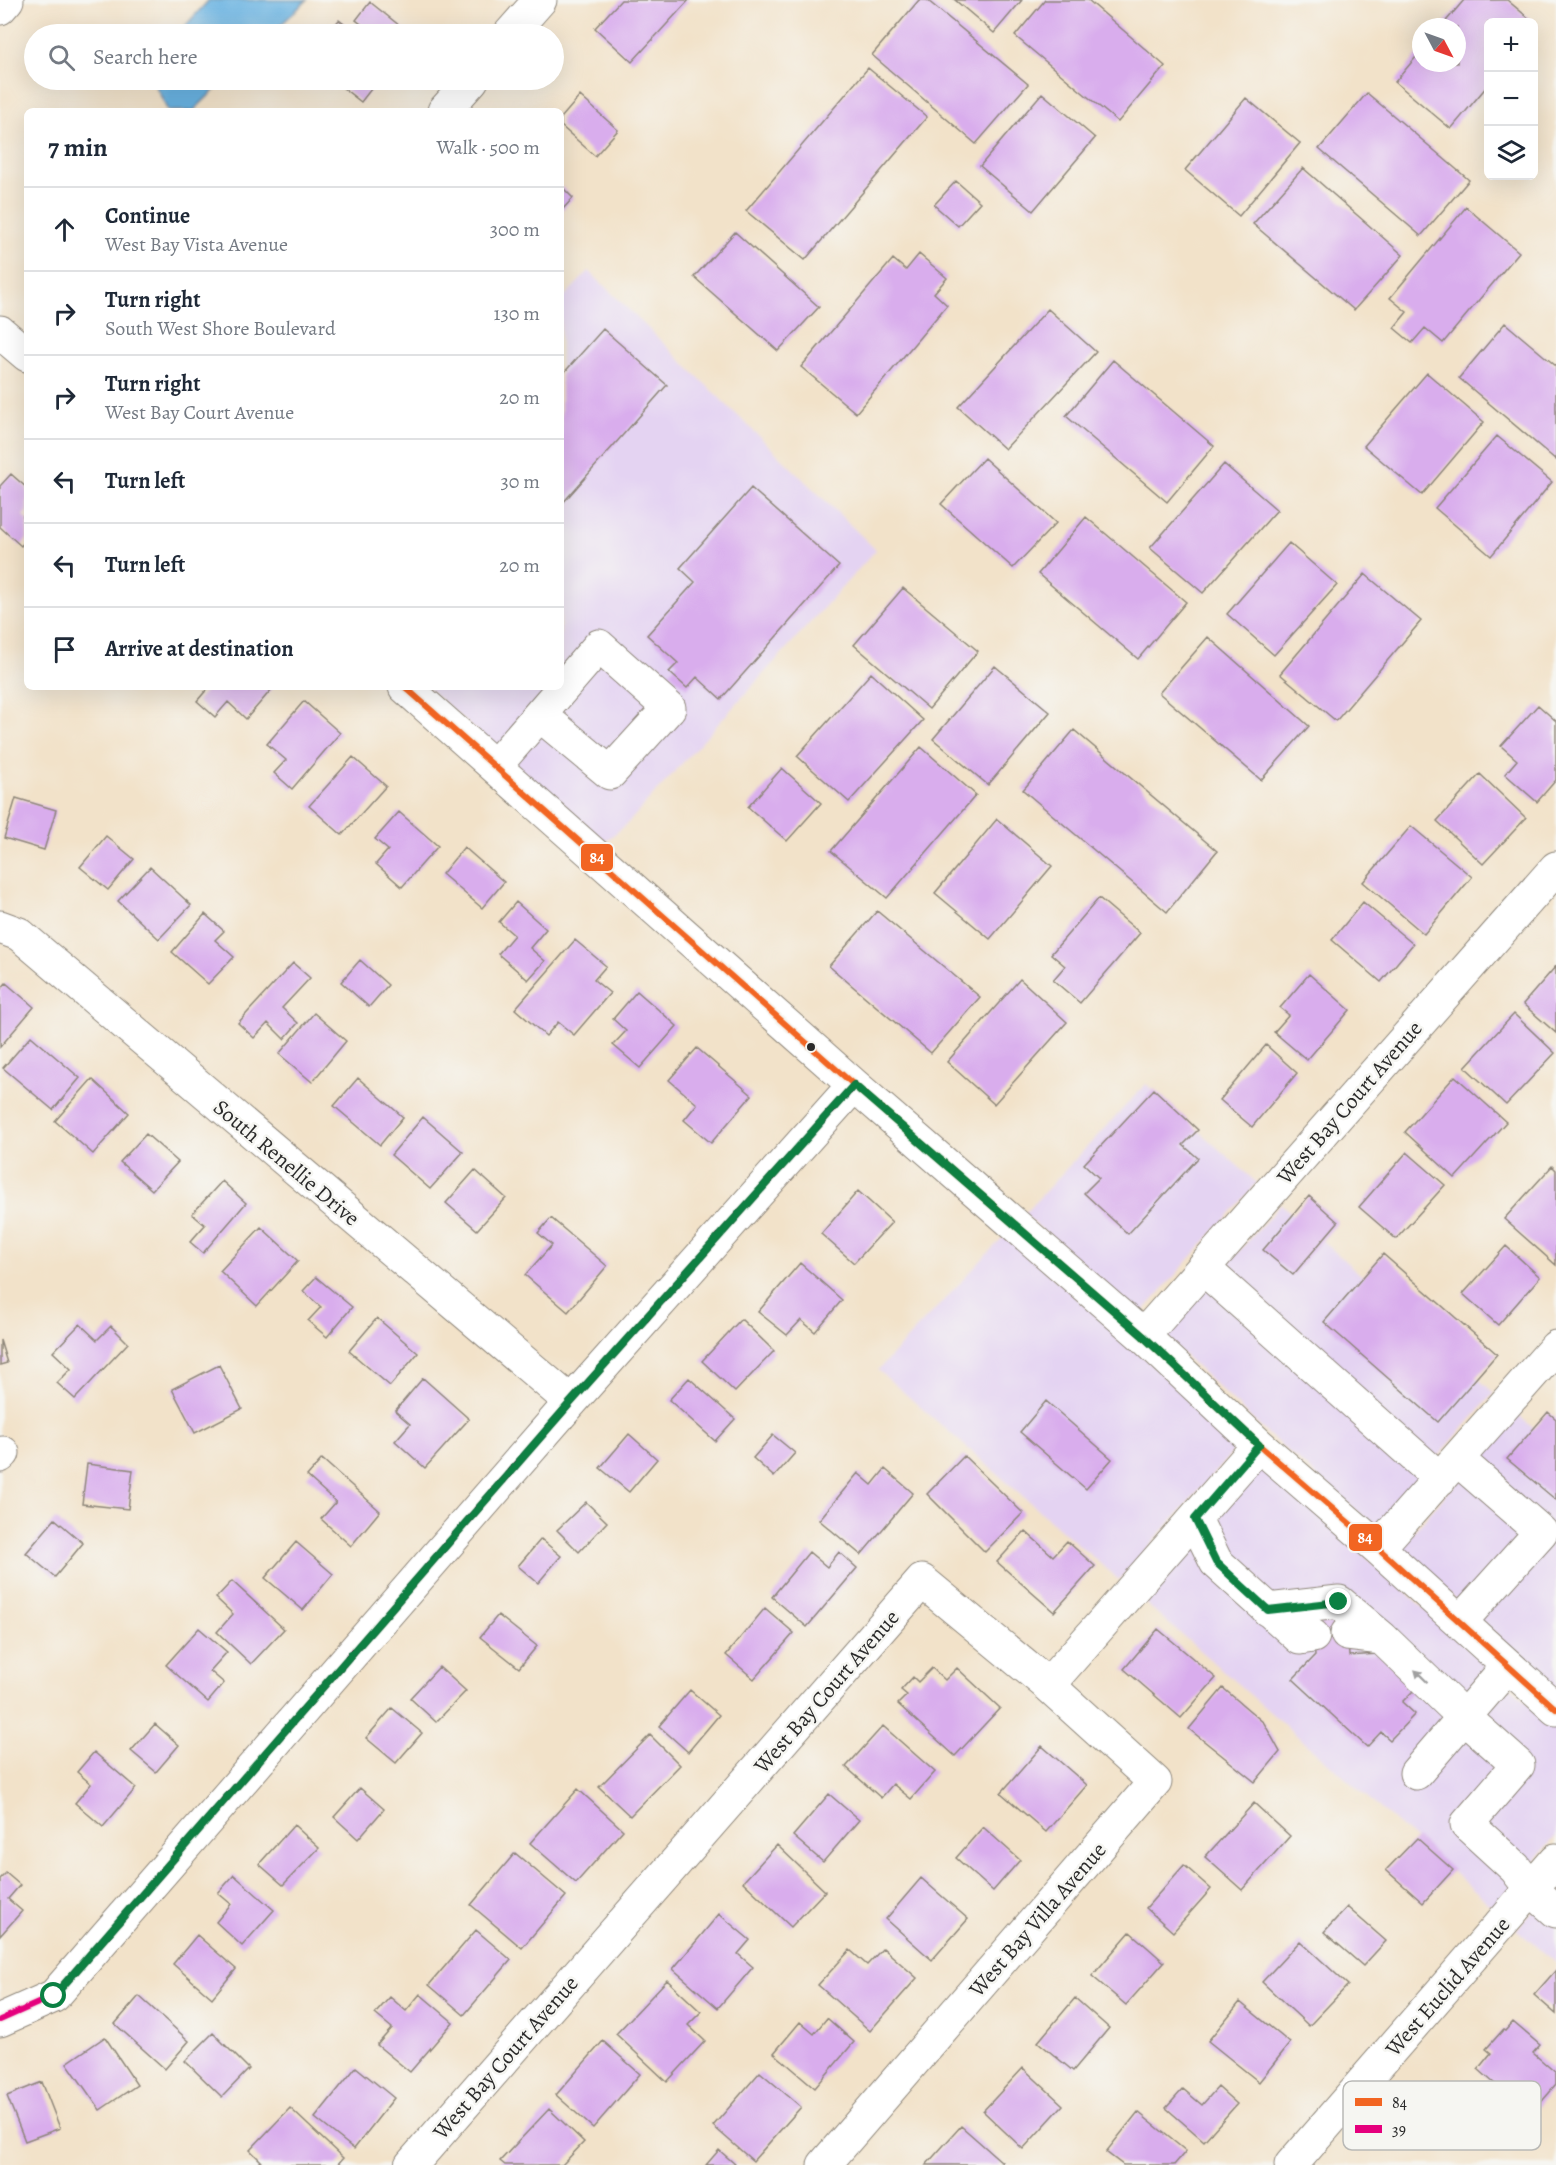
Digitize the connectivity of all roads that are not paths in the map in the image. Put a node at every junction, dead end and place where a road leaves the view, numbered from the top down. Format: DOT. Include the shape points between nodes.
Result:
graph roads {
  1 [pos="7,0"];
  2 [pos="540,0"];
  3 [pos="0,8"];
  4 [pos="519,24"];
  5 [pos="463,90"];
  6 [pos="447,108"];
  7 [pos="0,332"];
  8 [pos="24,352"];
  9 [pos="408,690"];
  10 [pos="540,715"];
  11 [pos="495,766"];
  12 [pos="1556,868"];
  13 [pos="0,927"];
  14 [pos="854,1085"];
  15 [pos="1203,1268"];
  16 [pos="1143,1336"];
  17 [pos="1556,1347"];
  18 [pos="571,1402"];
  19 [pos="1259,1445"];
  20 [pos="1448,1469"];
  21 [pos="1195,1519"];
  22 [pos="1378,1548"];
  23 [pos="1268,1610"];
  24 [pos="1460,1622"];
  25 [pos="1347,1634"];
  26 [pos="1313,1636"];
  27 [pos="1382,1638"];
  28 [pos="1508,1666"];
  29 [pos="1048,1685"];
  30 [pos="1556,1709"];
  31 [pos="1464,1717"];
  32 [pos="1416,1773"];
  33 [pos="1556,1860"];
  34 [pos="1531,1889"];
  35 [pos="1556,1911"];
  36 [pos="0,2020"];
  37 [pos="1364,2081"];
  38 [pos="1343,2105"];
  39 [pos="411,2165"];
  40 [pos="824,2165"];
  41 [pos="1291,2165"];
  1 -- 3 [label="street"];
  2 -- 4 [label="street"];
  5 -- 6 [label="street"];
  7 -- 8 [label="street"];
  9 -- 11 [label="street"];
  10 -- 11 [label="street"];
  11 -- 14 [label="street"];
  12 -- 15 [label="street, West Bay Court Avenue"];
  13 -- 18 [label="street, South Renellie Drive" via="19,934"];
  14 -- 16 [label="street"];
  14 -- 18 [label="street"];
  15 -- 16 [label="street, West Bay Court Avenue"];
  15 -- 20 [label="street"];
  16 -- 19 [label="street"];
  17 -- 20 [label="street"];
  18 -- 36 [label="street" via="54,1996"];
  19 -- 21 [label="street"];
  19 -- 22 [label="street"];
  20 -- 22 [label="street"];
  20 -- 24 [label="street" via="1541,1532"];
  21 -- 23 [label="street" via="1216,1562"];
  21 -- 29 [label="street"];
  22 -- 24 [label="street"];
  23 -- 26 [label="street" via="1299,1638"];
  23 -- 27 [label="street" via="1339,1602"];
  24 -- 28 [label="street"];
  25 -- 27 [label="street"];
  31 -- 27 [label="street, one-way"];
  28 -- 30 [label="street"];
  28 -- 31 [label="street"];
  29 -- 39 [label="street, West Bay Court Avenue" via="922,1581"];
  29 -- 40 [label="street, West Bay Villa Avenue" via="1155,1782"];
  31 -- 32 [label="street"];
  31 -- 34 [label="street" via="1518,1765 1467,1824 1515,1868"];
  33 -- 34 [label="street, West Euclid Avenue"];
  34 -- 35 [label="street"];
  34 -- 37 [label="street, West Euclid Avenue"];
  38 -- 41 [label="street, West Euclid Avenue"];
}
